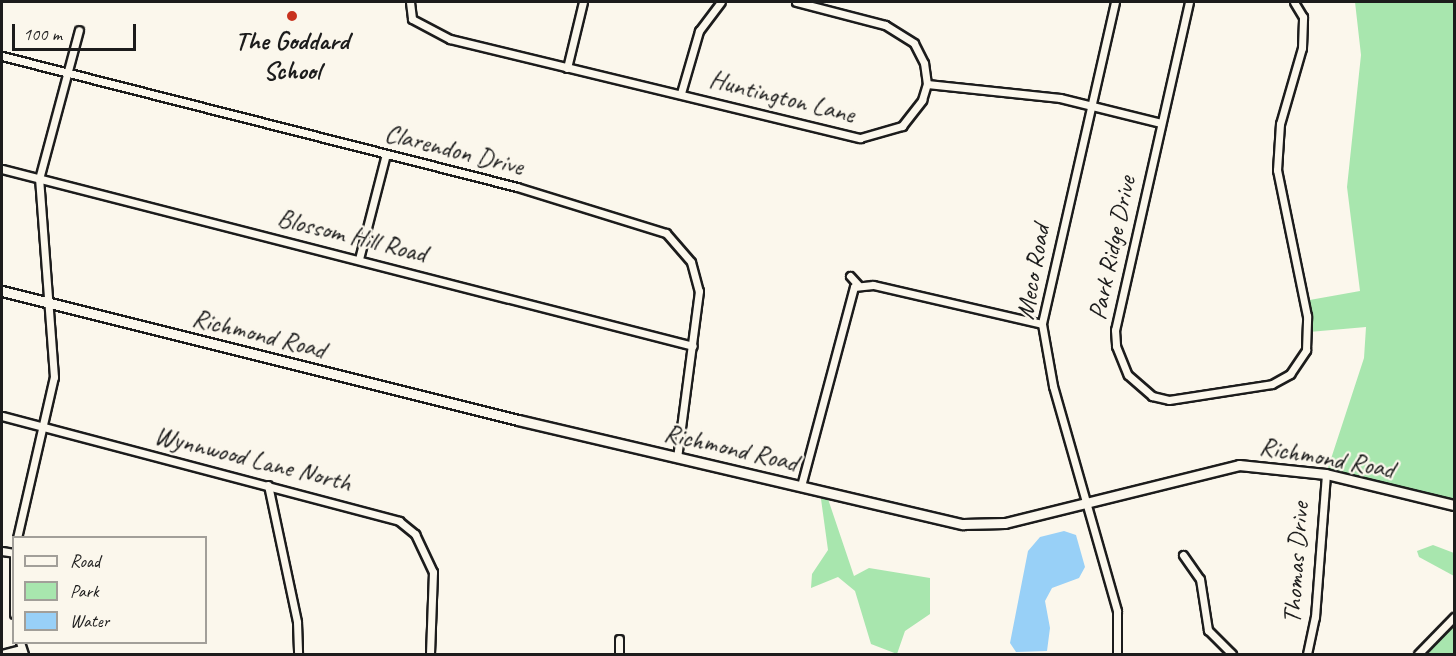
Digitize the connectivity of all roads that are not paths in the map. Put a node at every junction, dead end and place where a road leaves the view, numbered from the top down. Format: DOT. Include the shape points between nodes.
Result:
graph roads {
  1 [pos="410,2"];
  2 [pos="583,2"];
  3 [pos="721,2"];
  4 [pos="796,2"];
  5 [pos="1115,2"];
  6 [pos="1189,2"];
  7 [pos="1294,2"];
  8 [pos="79,30"];
  9 [pos="2,56"];
  10 [pos="567,68"];
  11 [pos="68,74"];
  12 [pos="927,84"];
  13 [pos="681,93"];
  14 [pos="1091,106"];
  15 [pos="1161,123"];
  16 [pos="386,154"];
  17 [pos="2,169"];
  18 [pos="39,179"];
  19 [pos="359,259"];
  20 [pos="850,276"];
  21 [pos="858,285"];
  22 [pos="2,291"];
  23 [pos="45,302"];
  24 [pos="1042,324"];
  25 [pos="693,346"];
  26 [pos="2,416"];
  27 [pos="45,427"];
  28 [pos="677,457"];
  29 [pos="1326,474"];
  30 [pos="268,485"];
  31 [pos="801,486"];
  32 [pos="1088,504"];
  33 [pos="1455,505"];
  34 [pos="16,536"];
  35 [pos="1183,555"];
  36 [pos="1455,617"];
  37 [pos="620,639"];
  38 [pos="22,649"];
  39 [pos="2,654"];
  40 [pos="298,654"];
  41 [pos="430,654"];
  42 [pos="619,654"];
  43 [pos="1117,654"];
  44 [pos="1232,654"];
  45 [pos="1307,654"];
  46 [pos="1418,654"];
  1 -- 10 [label="street, Huntington Lane" via="412,19 440,36"];
  2 -- 10 [label="street"];
  3 -- 13 [label="street, Huntington Lane" via="699,31"];
  4 -- 12 [label="street" via="904,34 920,53"];
  5 -- 14 [label="street, Meco Road"];
  6 -- 15 [label="street, Park Ridge Drive"];
  7 -- 15 [label="street, Park Ridge Drive" via="1303,17 1302,48 1280,124 1277,170 1309,332 1299,363 1282,380 1169,400 1152,396 1128,375 1116,346 1115,330"];
  8 -- 11 [label="street"];
  9 -- 11 [label="street, Clarendon Drive"];
  10 -- 13 [label="street, Huntington Lane"];
  11 -- 16 [label="street, Clarendon Drive"];
  11 -- 18 [label="street"];
  12 -- 13 [label="street, Huntington Lane" via="922,100 902,126 870,138"];
  12 -- 14 [label="street" via="1017,92"];
  14 -- 15 [label="street"];
  14 -- 24 [label="street, Meco Road"];
  16 -- 19 [label="street"];
  16 -- 25 [label="street, Clarendon Drive" via="666,233 684,252 697,281"];
  17 -- 18 [label="street, Blossom Hill Road"];
  18 -- 19 [label="street, Blossom Hill Road"];
  18 -- 23 [label="street"];
  19 -- 25 [label="street, Blossom Hill Road"];
  20 -- 21 [label="street"];
  21 -- 24 [label="street"];
  21 -- 31 [label="street" via="847,300"];
  22 -- 23 [label="street, Richmond Road"];
  23 -- 27 [label="street" via="54,377"];
  23 -- 28 [label="street, Richmond Road"];
  24 -- 32 [label="street, Meco Road" via="1053,386"];
  25 -- 28 [label="street, Clarendon Drive"];
  26 -- 27 [label="street, Wynnwood Lane North"];
  27 -- 30 [label="street, Wynnwood Lane North"];
  27 -- 34 [label="street"];
  28 -- 31 [label="street, Richmond Road"];
  29 -- 32 [label="street, Richmond Road" via="1239,465"];
  29 -- 33 [label="street, Richmond Road"];
  29 -- 45 [label="street, Thomas Drive" via="1315,616"];
  30 -- 40 [label="street" via="297,622"];
  30 -- 41 [label="street, Wynnwood Lane North" via="388,516 415,534 430,562"];
  31 -- 32 [label="street, Richmond Road" via="976,525 1005,524"];
  32 -- 43 [label="street, Meco Road" via="1117,611"];
  35 -- 44 [label="street" via="1200,579 1208,630"];
  36 -- 46 [label="street"];
  37 -- 42 [label="street"];
  38 -- 39 [label="street"];
}
